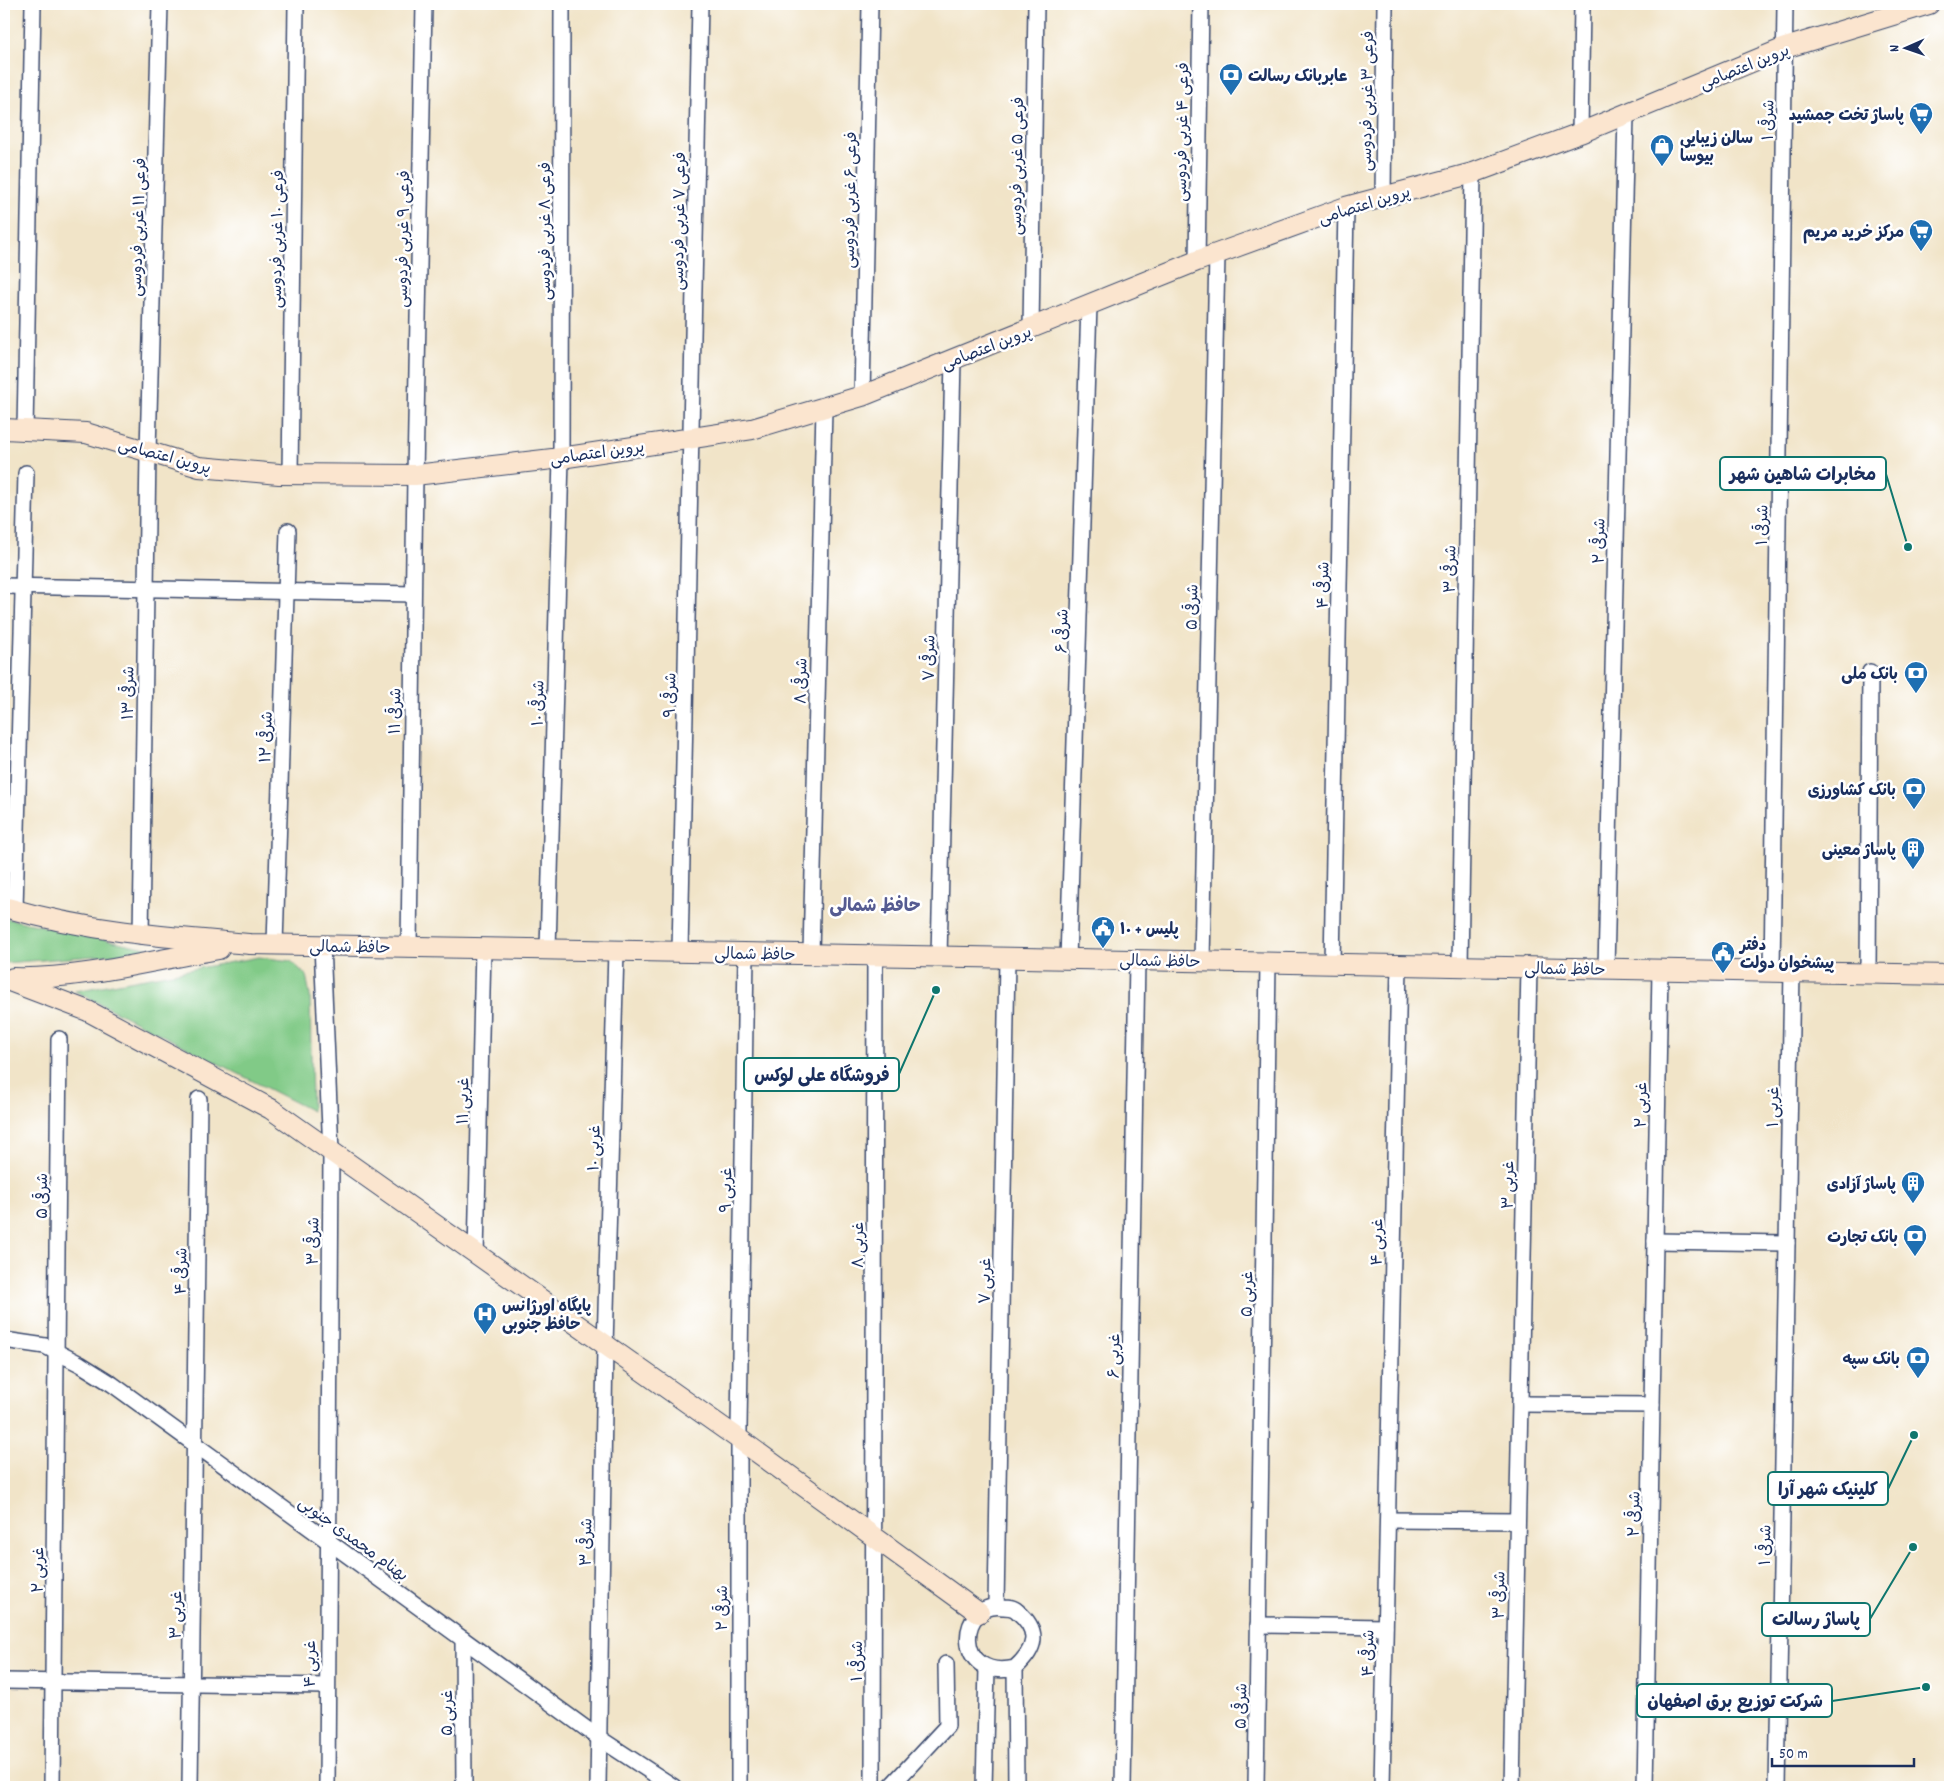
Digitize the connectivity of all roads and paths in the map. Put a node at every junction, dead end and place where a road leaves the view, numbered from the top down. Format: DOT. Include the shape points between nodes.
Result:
graph roads {
  1 [pos="33,4"];
  2 [pos="160,4"];
  3 [pos="296,4"];
  4 [pos="424,4"];
  5 [pos="562,4"];
  6 [pos="700,4"];
  7 [pos="870,4"];
  8 [pos="1036,4"];
  9 [pos="1201,4"];
  10 [pos="1385,4"];
  11 [pos="1582,4"];
  12 [pos="1785,4"];
  13 [pos="1929,4"];
  14 [pos="1784,48"];
  15 [pos="1626,114"];
  16 [pos="1580,133"];
  17 [pos="1473,173"];
  18 [pos="1383,198"];
  19 [pos="1346,207"];
  20 [pos="1216,254"];
  21 [pos="1197,262"];
  22 [pos="1088,305"];
  23 [pos="1031,330"];
  24 [pos="953,360"];
  25 [pos="862,396"];
  26 [pos="824,408"];
  27 [pos="4,429"];
  28 [pos="25,430"];
  29 [pos="692,439"];
  30 [pos="148,452"];
  31 [pos="561,458"];
  32 [pos="26,473"];
  33 [pos="290,474"];
  34 [pos="415,475"];
  35 [pos="288,531"];
  36 [pos="4,586"];
  37 [pos="22,586"];
  38 [pos="146,589"];
  39 [pos="286,593"];
  40 [pos="413,594"];
  41 [pos="1870,672"];
  42 [pos="10,908"];
  43 [pos="141,936"];
  44 [pos="250,944"];
  45 [pos="276,944"];
  46 [pos="322,946"];
  47 [pos="409,947"];
  48 [pos="482,948"];
  49 [pos="548,950"];
  50 [pos="616,951"];
  51 [pos="680,952"];
  52 [pos="746,953"];
  53 [pos="811,954"];
  54 [pos="875,955"];
  55 [pos="939,957"];
  56 [pos="1007,958"];
  57 [pos="1068,959"];
  58 [pos="1137,960"];
  59 [pos="1202,961"];
  60 [pos="1268,962"];
  61 [pos="1332,964"];
  62 [pos="1399,965"];
  63 [pos="1460,966"];
  64 [pos="1529,967"];
  65 [pos="1606,969"];
  66 [pos="1660,970"];
  67 [pos="1772,972"];
  68 [pos="1792,972"];
  69 [pos="1868,973"];
  70 [pos="1950,975"];
  71 [pos="4,978"];
  72 [pos="59,1040"];
  73 [pos="199,1099"];
  74 [pos="331,1152"];
  75 [pos="1655,1240"];
  76 [pos="1787,1243"];
  77 [pos="476,1255"];
  78 [pos="4,1340"];
  79 [pos="605,1346"];
  80 [pos="58,1353"];
  81 [pos="1520,1404"];
  82 [pos="1652,1405"];
  83 [pos="739,1434"];
  84 [pos="195,1444"];
  85 [pos="1388,1520"];
  86 [pos="1517,1521"];
  87 [pos="873,1535"];
  88 [pos="327,1540"];
  89 [pos="987,1609"];
  90 [pos="1258,1625"];
  91 [pos="1385,1627"];
  92 [pos="463,1639"];
  93 [pos="946,1664"];
  94 [pos="986,1668"];
  95 [pos="1014,1668"];
  96 [pos="4,1681"];
  97 [pos="54,1682"];
  98 [pos="192,1684"];
  99 [pos="326,1686"];
  100 [pos="599,1738"];
  101 [pos="52,1787"];
  102 [pos="190,1787"];
  103 [pos="327,1787"];
  104 [pos="464,1787"];
  105 [pos="598,1787"];
  106 [pos="674,1787"];
  107 [pos="739,1787"];
  108 [pos="874,1787"];
  109 [pos="890,1787"];
  110 [pos="984,1787"];
  111 [pos="1016,1787"];
  112 [pos="1123,1787"];
  113 [pos="1256,1787"];
  114 [pos="1382,1787"];
  115 [pos="1512,1787"];
  116 [pos="1645,1787"];
  117 [pos="1777,1787"];
  1 -- 28 [label="street"];
  2 -- 30 [label="street, فرعی ۱۱ غربی فردوسی"];
  3 -- 33 [label="street, فرعی ۱۰ غربی فردوسی"];
  4 -- 34 [label="street, فرعی ۹ غربی فردوسی"];
  5 -- 31 [label="street, فرعی ۸ غربی فردوسی"];
  6 -- 29 [label="street, فرعی ۷ غربی فردوسی"];
  7 -- 25 [label="street, فرعی ۶ غربی فردوسی"];
  8 -- 23 [label="street, فرعی ۵ غربی فردوسی"];
  9 -- 21 [label="street, فرعی ۴ غربی فردوسی"];
  10 -- 18 [label="street, فرعی ۳ غربی فردوسی"];
  11 -- 16 [label="street"];
  12 -- 14 [label="street, ۱ شرقی"];
  13 -- 14 [label="main road, پروین اعتصامی"];
  14 -- 15 [label="main road, پروین اعتصامی"];
  14 -- 67 [label="street, ۱ شرقی"];
  15 -- 16 [label="main road, پروین اعتصامی"];
  15 -- 65 [label="street, ۲ شرقی"];
  16 -- 17 [label="main road, پروین اعتصامی"];
  17 -- 18 [label="main road, پروین اعتصامی"];
  17 -- 63 [label="street, ۳ شرقی"];
  18 -- 19 [label="main road, پروین اعتصامی"];
  19 -- 20 [label="main road, پروین اعتصامی"];
  19 -- 61 [label="street, ۴ شرقی"];
  20 -- 21 [label="main road, پروین اعتصامی"];
  20 -- 59 [label="street, ۵ شرقی"];
  21 -- 22 [label="main road, پروین اعتصامی"];
  22 -- 23 [label="main road, پروین اعتصامی"];
  22 -- 57 [label="street, ۶ شرقی"];
  23 -- 24 [label="main road, پروین اعتصامی"];
  24 -- 25 [label="main road, پروین اعتصامی"];
  24 -- 55 [label="street, ۷ شرقی"];
  25 -- 26 [label="main road, پروین اعتصامی"];
  26 -- 29 [label="main road, پروین اعتصامی" via="752,429"];
  26 -- 53 [label="street, ۸ شرقی"];
  27 -- 28 [label="main road, پروین اعتصامی"];
  28 -- 30 [label="main road, پروین اعتصامی" via="86,433"];
  29 -- 31 [label="main road, پروین اعتصامی"];
  29 -- 51 [label="street, شرقی ۹"];
  30 -- 33 [label="main road, پروین اعتصامی" via="199,467"];
  30 -- 38 [label="street, ۱۳ شرقی"];
  31 -- 34 [label="main road, پروین اعتصامی"];
  31 -- 49 [label="street, شرقی ۱۰"];
  32 -- 37 [label="street"];
  33 -- 34 [label="main road, پروین اعتصامی"];
  34 -- 40 [label="street, ۱۱ شرقی"];
  35 -- 39 [label="street, ۱۲ شرقی"];
  36 -- 37 [label="street"];
  37 -- 38 [label="street"];
  37 -- 42 [label="street"];
  38 -- 39 [label="street"];
  38 -- 43 [label="street, ۱۳ شرقی"];
  39 -- 40 [label="street"];
  39 -- 45 [label="street, ۱۲ شرقی"];
  40 -- 47 [label="street, ۱۱ شرقی"];
  41 -- 69 [label="street"];
  42 -- 43 [label="main road, حافظ شمالی" via="50,920"];
  43 -- 44 [label="main road, حافظ شمالی"];
  44 -- 45 [label="main road, حافظ شمالی"];
  44 -- 71 [label="main road, حافظ شمالی" via="105,969 34,978"];
  45 -- 46 [label="main road, حافظ شمالی"];
  46 -- 47 [label="main road, حافظ شمالی"];
  46 -- 74 [label="street, ۳ شرقی"];
  47 -- 48 [label="main road, حافظ شمالی"];
  48 -- 49 [label="main road, حافظ شمالی"];
  48 -- 77 [label="street, ۱۱ غربی"];
  49 -- 50 [label="main road, حافظ شمالی"];
  50 -- 51 [label="main road, حافظ شمالی"];
  50 -- 79 [label="street, ۱۰ غربی"];
  51 -- 52 [label="main road, حافظ شمالی"];
  52 -- 53 [label="main road, حافظ شمالی"];
  52 -- 83 [label="street, ۹ غربی"];
  53 -- 54 [label="main road, حافظ شمالی"];
  54 -- 55 [label="main road, حافظ شمالی"];
  54 -- 87 [label="street, ۸ غربی"];
  55 -- 56 [label="main road, حافظ شمالی"];
  56 -- 57 [label="main road, حافظ شمالی"];
  56 -- 89 [label="street, ۷ غربی"];
  57 -- 58 [label="main road, حافظ شمالی"];
  58 -- 59 [label="main road, حافظ شمالی"];
  58 -- 112 [label="street, ۶ غربی"];
  59 -- 60 [label="main road, حافظ شمالی"];
  60 -- 61 [label="main road, حافظ شمالی"];
  60 -- 90 [label="street, ۵ غربی"];
  61 -- 62 [label="main road, حافظ شمالی"];
  62 -- 63 [label="main road, حافظ شمالی"];
  62 -- 85 [label="street, ۴ غربی"];
  63 -- 64 [label="main road, حافظ شمالی"];
  64 -- 65 [label="main road, حافظ شمالی"];
  64 -- 81 [label="street, ۳ غربی"];
  65 -- 66 [label="main road, حافظ شمالی"];
  66 -- 67 [label="main road, حافظ شمالی"];
  66 -- 75 [label="street, ۲ غربی"];
  67 -- 68 [label="main road, حافظ شمالی"];
  68 -- 69 [label="main road, حافظ شمالی"];
  68 -- 76 [label="street, ۱ غربی"];
  69 -- 70 [label="main road, حافظ شمالی"];
  71 -- 74 [label="main road" via="88,1011 161,1049 271,1109"];
  72 -- 80 [label="street, ۵ شرقی"];
  73 -- 84 [label="street, ۴ شرقی"];
  74 -- 77 [label="main road"];
  74 -- 88 [label="street, ۳ شرقی"];
  75 -- 76 [label="street"];
  75 -- 82 [label="street, ۲ شرقی"];
  76 -- 117 [label="street, ۱ شرقی"];
  77 -- 79 [label="main road"];
  78 -- 80 [label="street, بهنام محمدی جنوبی" via="45,1346"];
  79 -- 83 [label="main road"];
  79 -- 100 [label="street, ۳ شرقی"];
  80 -- 84 [label="street, بهنام محمدی جنوبی" via="112,1384"];
  80 -- 97 [label="street, ۲ غربی"];
  81 -- 82 [label="street"];
  81 -- 86 [label="street, ۳ شرقی"];
  82 -- 116 [label="street, ۲ شرقی"];
  83 -- 87 [label="main road"];
  83 -- 107 [label="street, ۲ شرقی"];
  84 -- 88 [label="street, بهنام محمدی جنوبی"];
  84 -- 98 [label="street, ۳ غربی"];
  85 -- 86 [label="street"];
  85 -- 91 [label="street, ۴ شرقی"];
  86 -- 115 [label="street, ۳ شرقی"];
  87 -- 89 [label="main road"];
  87 -- 108 [label="street, ۱ شرقی"];
  88 -- 92 [label="street, بهنام محمدی جنوبی"];
  88 -- 99 [label="street, ۴ غربی"];
  89 -- 94 [label="street" via="969,1626 968,1643 974,1658"];
  89 -- 95 [label="street" via="1014,1608 1028,1620 1033,1638 1028,1656"];
  90 -- 91 [label="street"];
  90 -- 113 [label="street, ۵ شرقی"];
  91 -- 114 [label="street, ۴ شرقی"];
  92 -- 100 [label="street, بهنام محمدی جنوبی"];
  92 -- 104 [label="street, ۵ غربی"];
  93 -- 109 [label="street" via="947,1726"];
  94 -- 95 [label="street" via="1000,1672"];
  94 -- 110 [label="street"];
  95 -- 111 [label="street"];
  96 -- 97 [label="street"];
  97 -- 98 [label="street"];
  97 -- 101 [label="street, ۲ غربی"];
  98 -- 99 [label="street"];
  98 -- 102 [label="street, ۳ غربی"];
  99 -- 103 [label="street, ۴ غربی"];
  100 -- 105 [label="street"];
  100 -- 106 [label="street, بهنام محمدی جنوبی"];
}
